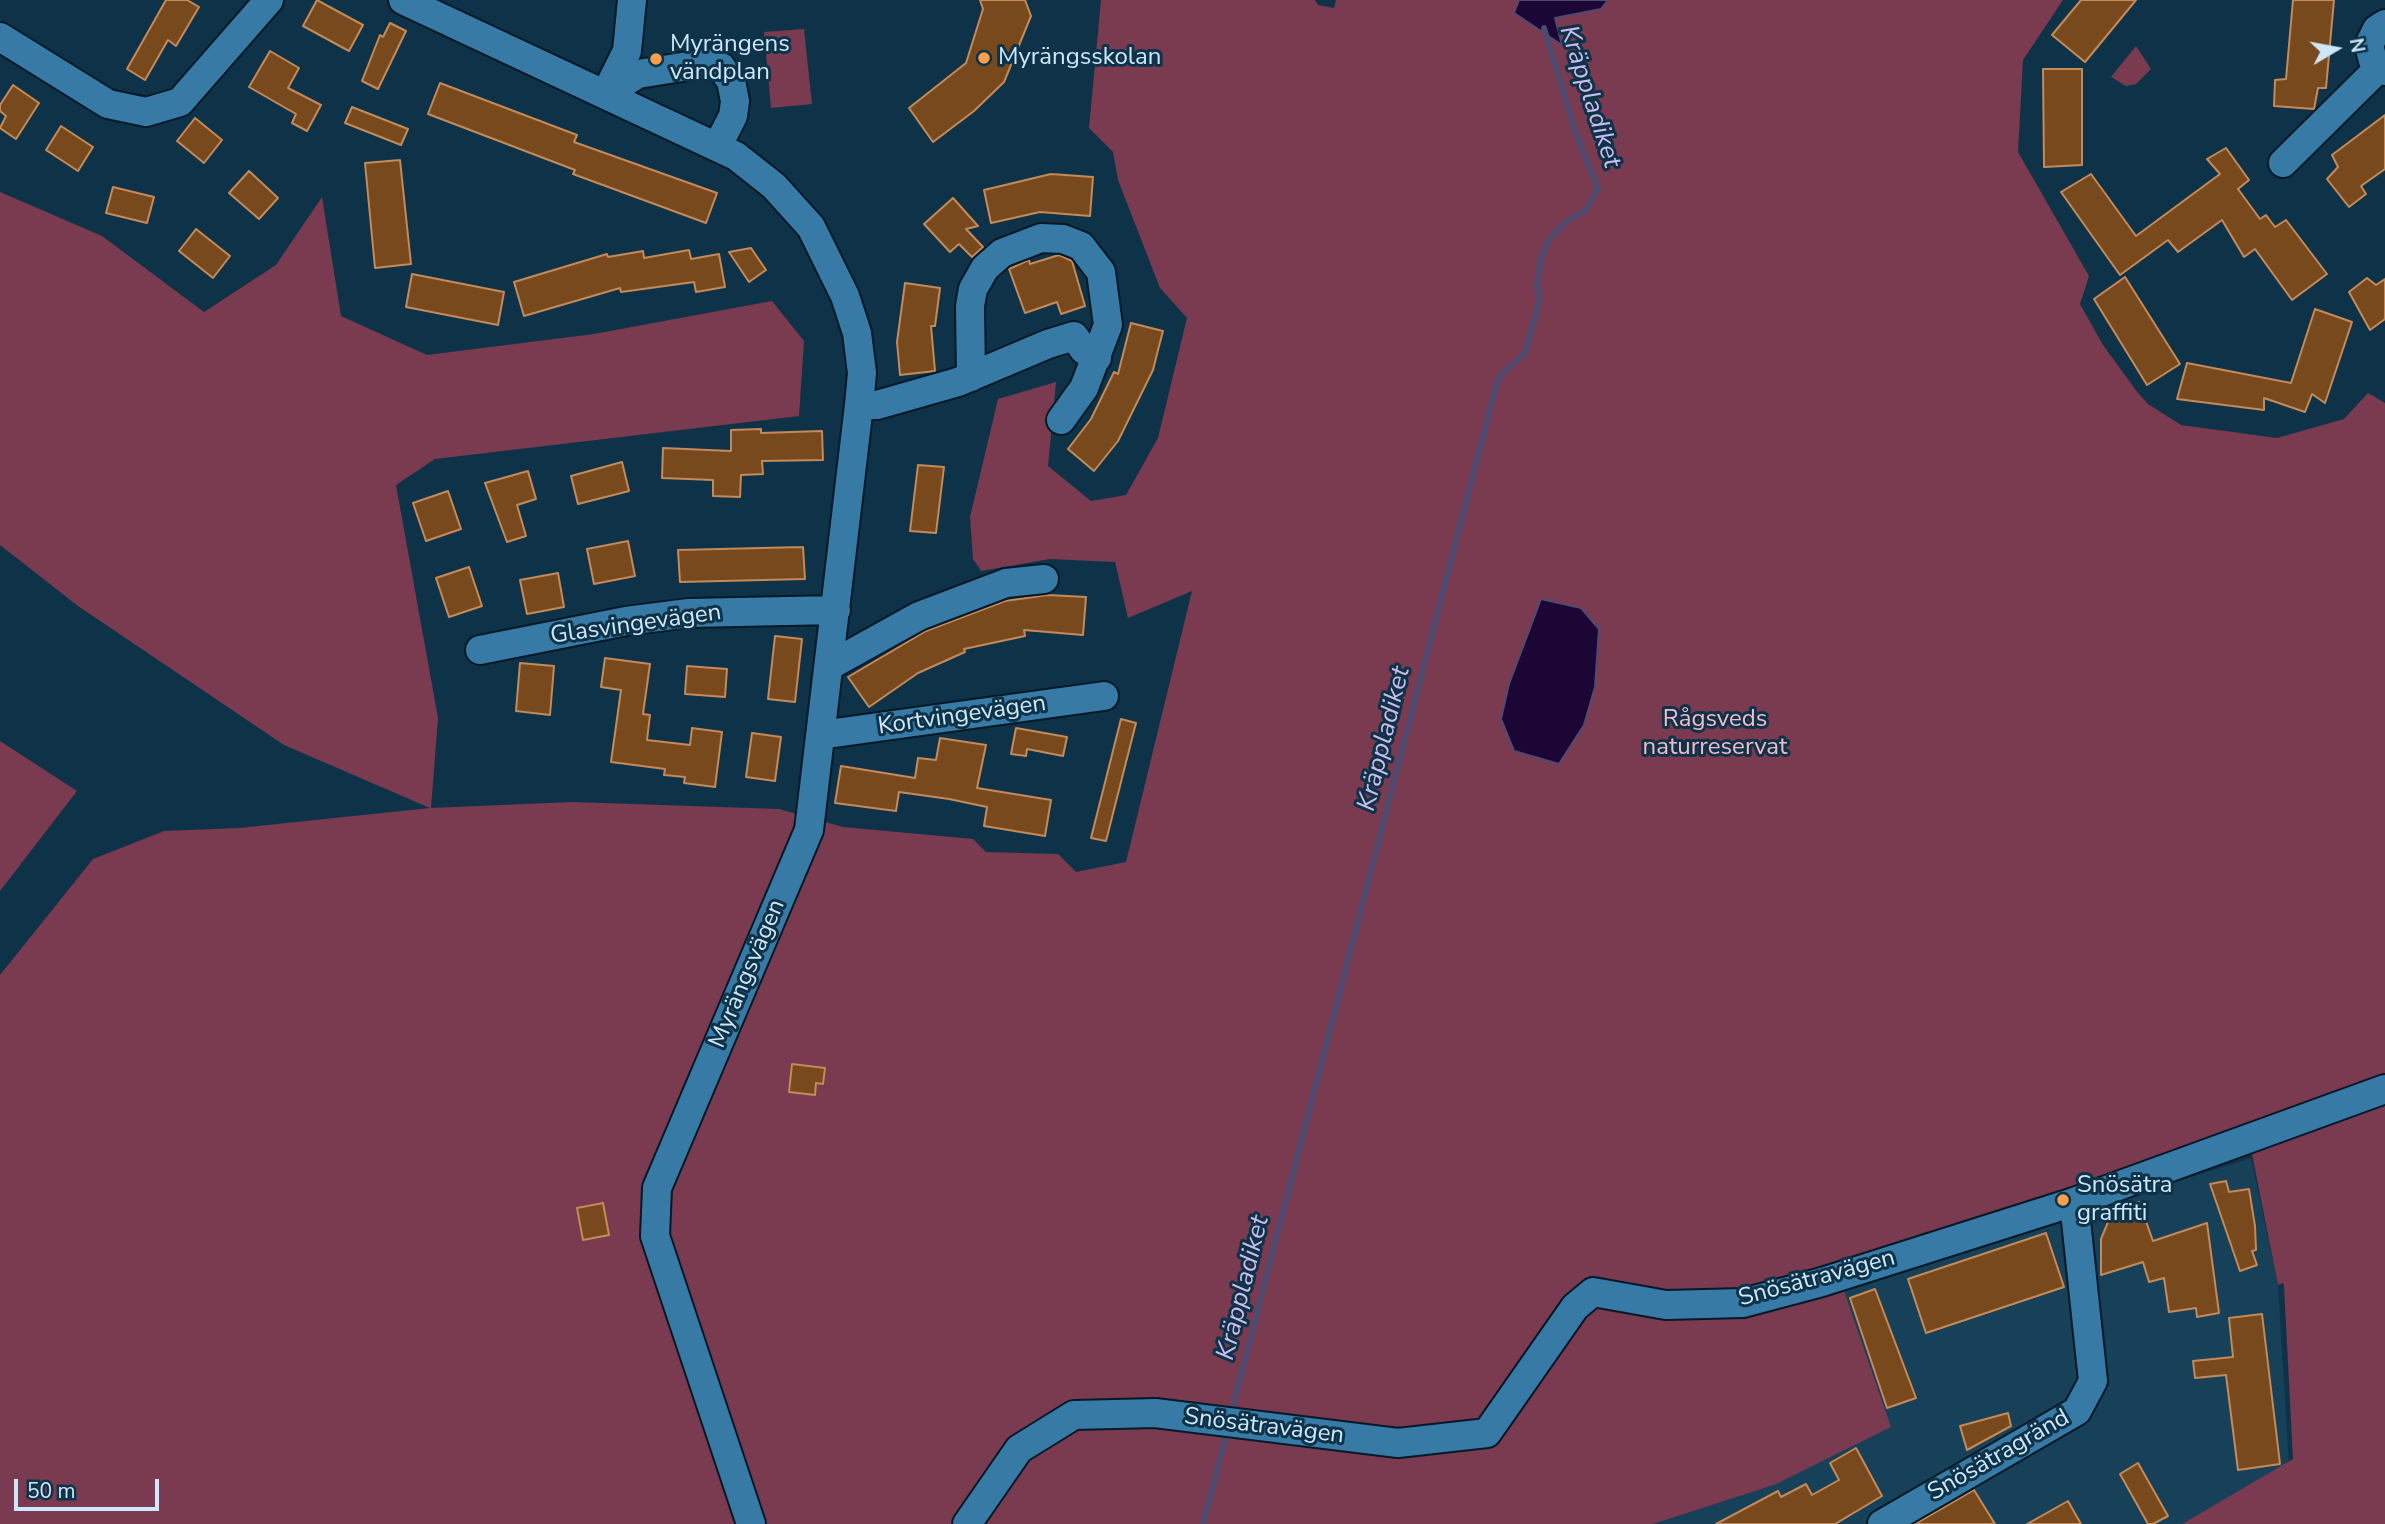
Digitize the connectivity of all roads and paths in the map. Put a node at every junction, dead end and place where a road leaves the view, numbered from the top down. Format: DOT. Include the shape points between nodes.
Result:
graph roads {
  1 [pos="269,0"];
  2 [pos="403,0"];
  3 [pos="632,0"];
  4 [pos="2385,24"];
  5 [pos="0,37"];
  6 [pos="2382,69"];
  7 [pos="606,94"];
  8 [pos="717,147"];
  9 [pos="2283,163"];
  10 [pos="1097,358"];
  11 [pos="971,377"];
  12 [pos="859,405"];
  13 [pos="1061,420"];
  14 [pos="1044,579"];
  15 [pos="836,610"];
  16 [pos="480,650"];
  17 [pos="829,666"];
  18 [pos="1104,696"];
  19 [pos="820,735"];
  20 [pos="2385,1089"];
  21 [pos="2074,1202"];
  22 [pos="751,1524"];
  23 [pos="967,1524"];
  24 [pos="1882,1524"];
  1 -- 5 [label="street" via="180,102 146,112 108,104"];
  2 -- 7 [label="street, Myrängsvägen"];
  3 -- 7 [label="street" via="627,51"];
  4 -- 6 [label="street" via="2377,29 2370,45 2370,53"];
  6 -- 9 [label="street"];
  7 -- 8 [label="street, Myrängsvägen"];
  7 -- 8 [label="street" via="638,74 707,62 721,67 731,81 735,101 733,116"];
  8 -- 12 [label="street, Myrängsvägen" via="774,186 820,240 857,333 862,373"];
  10 -- 11 [label="street" via="1074,336"];
  10 -- 11 [label="street" via="1108,325 1101,272 1081,246 1041,238 1002,253 985,268 973,289 968,345"];
  10 -- 13 [label="street" via="1084,388"];
  11 -- 12 [label="street" via="877,405"];
  12 -- 15 [label="street, Myrängsvägen"];
  14 -- 17 [label="street" via="1006,583 919,616"];
  15 -- 16 [label="street, Glasvingevägen" via="665,615"];
  15 -- 17 [label="street, Myrängsvägen"];
  17 -- 19 [label="street, Myrängsvägen"];
  18 -- 19 [label="street, Kortvingevägen"];
  19 -- 22 [label="street, Myrängsvägen" via="808,830 657,1188 655,1236"];
  20 -- 21 [label="street, Snösätravägen"];
  21 -- 23 [label="street, Snösätravägen" via="1743,1303 1666,1305 1593,1292 1575,1307 1488,1433 1398,1443 1155,1413 1074,1415 1019,1448"];
  21 -- 24 [label="street, Snösätragränd" via="2092,1381 2077,1411"];
}
